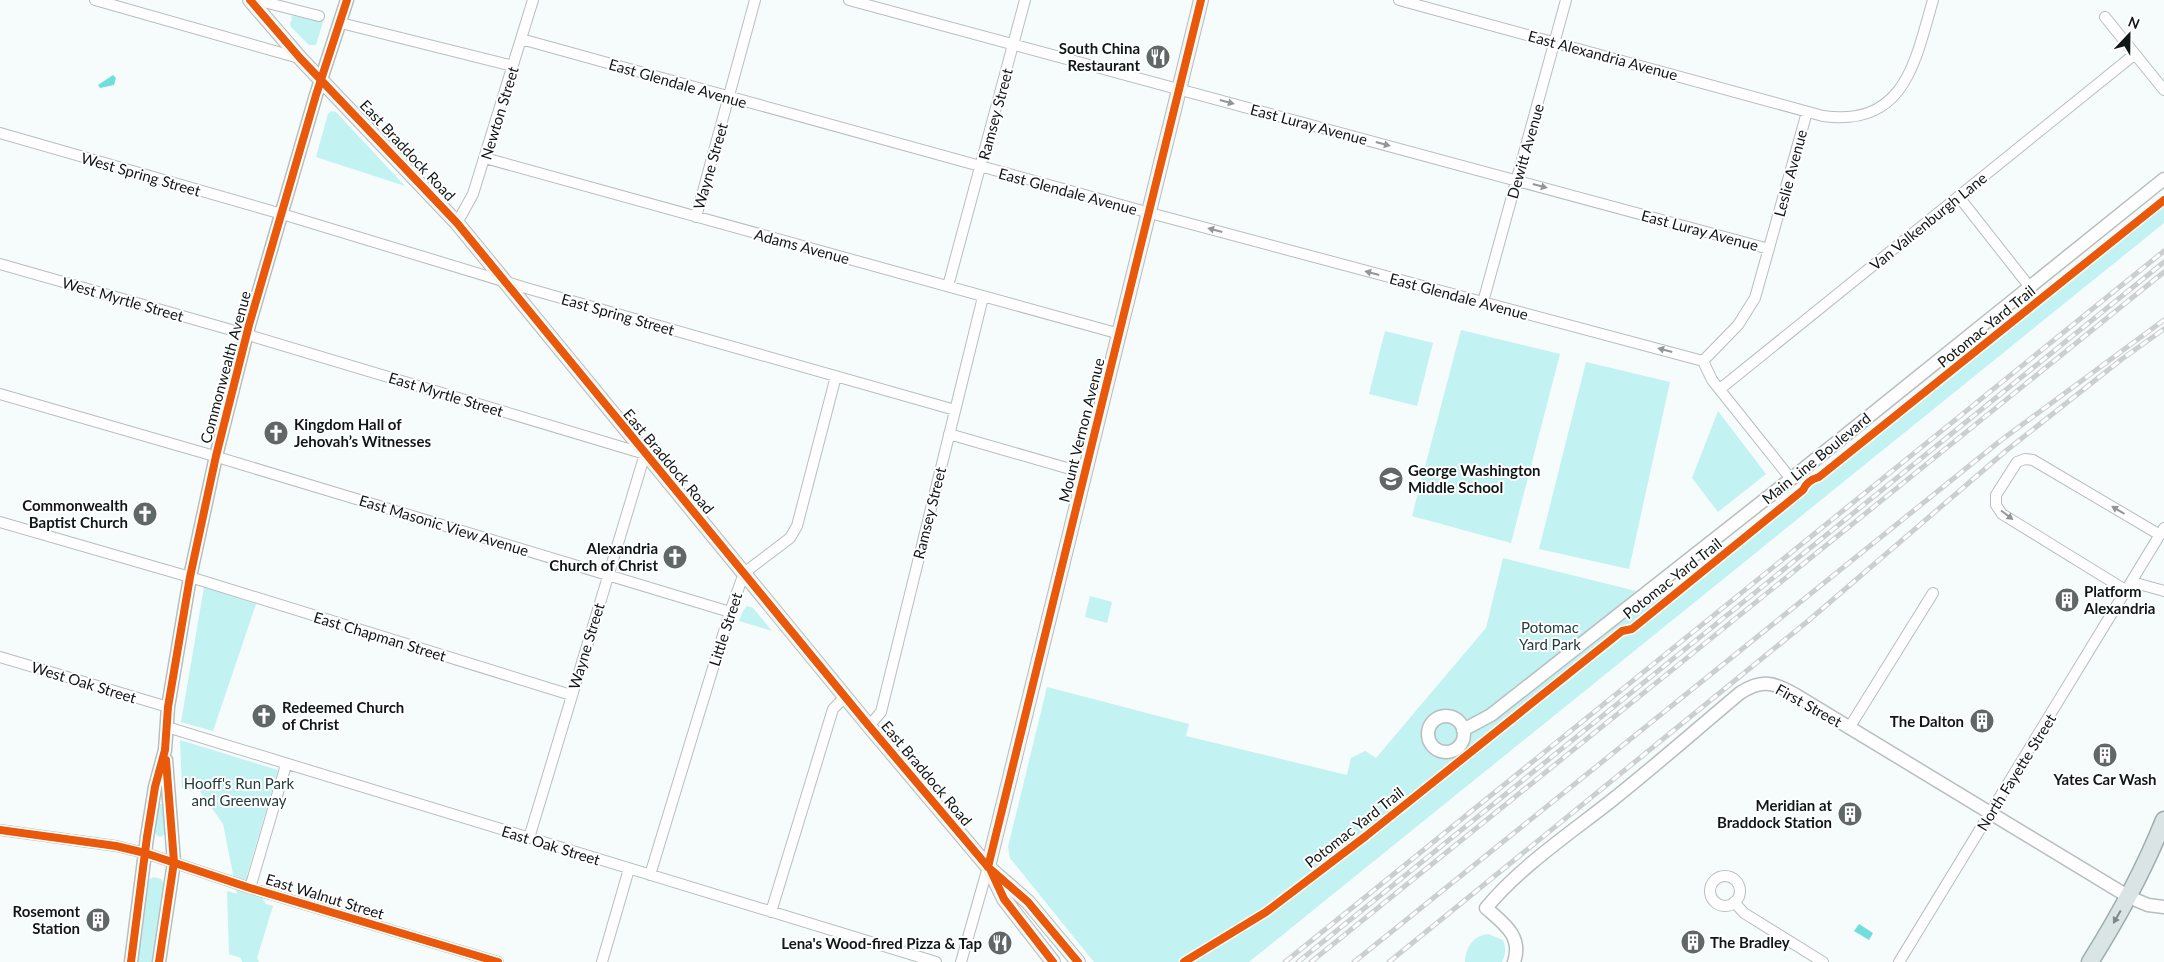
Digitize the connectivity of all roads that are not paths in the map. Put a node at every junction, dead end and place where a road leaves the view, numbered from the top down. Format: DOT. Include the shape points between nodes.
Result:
graph roads {
  1 [pos="96,0"];
  2 [pos="250,0"];
  3 [pos="256,0"];
  4 [pos="347,0"];
  5 [pos="532,0"];
  6 [pos="756,0"];
  7 [pos="848,0"];
  8 [pos="1025,0"];
  9 [pos="1201,0"];
  10 [pos="1399,0"];
  11 [pos="1566,0"];
  12 [pos="1933,0"];
  13 [pos="319,16"];
  14 [pos="2105,16"];
  15 [pos="341,23"];
  16 [pos="521,40"];
  17 [pos="1555,42"];
  18 [pos="1014,44"];
  19 [pos="2135,54"];
  20 [pos="300,58"];
  21 [pos="513,66"];
  22 [pos="321,78"];
  23 [pos="1180,89"];
  24 [pos="2164,90"];
  25 [pos="729,98"];
  26 [pos="1807,112"];
  27 [pos="0,133"];
  28 [pos="485,158"];
  29 [pos="981,167"];
  30 [pos="2164,179"];
  31 [pos="1516,180"];
  32 [pos="1959,197"];
  33 [pos="1150,213"];
  34 [pos="282,214"];
  35 [pos="696,217"];
  36 [pos="458,223"];
  37 [pos="1769,249"];
  38 [pos="0,264"];
  39 [pos="506,282"];
  40 [pos="948,286"];
  41 [pos="2028,286"];
  42 [pos="983,297"];
  43 [pos="1483,302"];
  44 [pos="246,334"];
  45 [pos="1120,334"];
  46 [pos="1706,358"];
  47 [pos="836,376"];
  48 [pos="1720,389"];
  49 [pos="0,394"];
  50 [pos="955,410"];
  51 [pos="949,434"];
  52 [pos="645,454"];
  53 [pos="216,456"];
  54 [pos="1084,473"];
  55 [pos="1790,479"];
  56 [pos="0,522"];
  57 [pos="2162,532"];
  58 [pos="744,573"];
  59 [pos="609,575"];
  60 [pos="190,577"];
  61 [pos="2130,586"];
  62 [pos="2164,591"];
  63 [pos="1933,593"];
  64 [pos="730,612"];
  65 [pos="0,657"];
  66 [pos="571,695"];
  67 [pos="845,698"];
  68 [pos="168,708"];
  69 [pos="869,726"];
  70 [pos="167,727"];
  71 [pos="1849,728"];
  72 [pos="1463,730"];
  73 [pos="165,750"];
  74 [pos="286,765"];
  75 [pos="1990,814"];
  76 [pos="2164,820"];
  77 [pos="0,830"];
  78 [pos="528,838"];
  79 [pos="145,853"];
  80 [pos="174,862"];
  81 [pos="988,867"];
  82 [pos="629,869"];
  83 [pos="650,874"];
  84 [pos="250,888"];
  85 [pos="2129,897"];
  86 [pos="1734,902"];
  87 [pos="2164,907"];
  88 [pos="772,912"];
  89 [pos="132,962"];
  90 [pos="160,962"];
  91 [pos="498,962"];
  92 [pos="602,962"];
  93 [pos="936,962"];
  94 [pos="962,962"];
  95 [pos="1053,962"];
  96 [pos="1078,962"];
  97 [pos="1514,962"];
  98 [pos="1823,962"];
  99 [pos="1899,962"];
  100 [pos="2090,962"];
  1 -- 20 [label="street"];
  2 -- 20 [label="main road, East Braddock Road"];
  3 -- 13 [label="street"];
  4 -- 15 [label="street, Commonwealth Avenue"];
  5 -- 16 [label="street, Newton Street"];
  6 -- 25 [label="street, Wayne Street"];
  7 -- 18 [label="street, East Luray Avenue"];
  8 -- 18 [label="street, Ramsey Street"];
  9 -- 23 [label="main road, Mount Vernon Avenue"];
  10 -- 17 [label="street, East Alexandria Avenue"];
  11 -- 17 [label="street, Dewitt Avenue"];
  12 -- 26 [label="street, Leslie Avenue" via="1914,65 1892,98 1858,117 1833,118"];
  14 -- 19 [label="street"];
  15 -- 21 [label="street"];
  15 -- 22 [label="street, Commonwealth Avenue"];
  16 -- 21 [label="street, Newton Street"];
  16 -- 25 [label="street, East Glendale Avenue"];
  17 -- 26 [label="street, East Alexandria Avenue"];
  17 -- 31 [label="street, Dewitt Avenue"];
  18 -- 23 [label="street, East Luray Avenue"];
  18 -- 29 [label="street, Ramsey Street"];
  19 -- 24 [label="street"];
  19 -- 32 [label="street, Van Valkenburgh Lane"];
  20 -- 22 [label="main road, East Braddock Road"];
  21 -- 28 [label="street, Newton Street"];
  22 -- 34 [label="street, Commonwealth Avenue"];
  22 -- 36 [label="main road, East Braddock Road"];
  23 -- 31 [label="street, East Luray Avenue, one-way"];
  23 -- 33 [label="main road, Mount Vernon Avenue"];
  25 -- 29 [label="street, East Glendale Avenue"];
  25 -- 35 [label="street, Wayne Street"];
  26 -- 37 [label="street, Leslie Avenue"];
  27 -- 34 [label="street, West Spring Street"];
  28 -- 35 [label="street, Adams Avenue"];
  28 -- 36 [label="street, Newton Street" via="474,194"];
  29 -- 33 [label="street, East Glendale Avenue"];
  29 -- 40 [label="street, Ramsey Street"];
  30 -- 41 [label="street, Main Line Boulevard"];
  31 -- 37 [label="street, East Luray Avenue, one-way"];
  31 -- 43 [label="street, Dewitt Avenue"];
  32 -- 41 [label="street"];
  32 -- 48 [label="street, Van Valkenburgh Lane"];
  43 -- 33 [label="street, East Glendale Avenue, one-way"];
  33 -- 45 [label="main road, Mount Vernon Avenue"];
  34 -- 39 [label="street, East Spring Street"];
  34 -- 44 [label="street, Commonwealth Avenue"];
  35 -- 40 [label="street, Adams Avenue"];
  36 -- 39 [label="main road, East Braddock Road"];
  37 -- 46 [label="street, Leslie Avenue" via="1751,307"];
  38 -- 44 [label="street, West Myrtle Street"];
  39 -- 47 [label="street, East Spring Street"];
  39 -- 52 [label="main road, East Braddock Road"];
  40 -- 42 [label="street, Adams Avenue"];
  41 -- 55 [label="street, Main Line Boulevard"];
  42 -- 45 [label="street, Adams Avenue"];
  42 -- 50 [label="street, Ramsey Street"];
  46 -- 43 [label="street, East Glendale Avenue, one-way"];
  44 -- 52 [label="street, East Myrtle Street"];
  44 -- 53 [label="street, Commonwealth Avenue"];
  45 -- 54 [label="main road, Mount Vernon Avenue"];
  46 -- 48 [label="street" via="1712,380"];
  47 -- 50 [label="street, East Spring Street"];
  47 -- 58 [label="street, Little Street" via="797,526 790,538"];
  48 -- 55 [label="street"];
  49 -- 53 [label="street, East Masonic View Avenue"];
  50 -- 51 [label="street, Ramsey Street"];
  51 -- 54 [label="street"];
  51 -- 69 [label="street, Ramsey Street" via="881,712"];
  52 -- 58 [label="main road, East Braddock Road"];
  52 -- 59 [label="street, Wayne Street"];
  53 -- 59 [label="street, East Masonic View Avenue"];
  53 -- 60 [label="street, Commonwealth Avenue"];
  54 -- 81 [label="main road, Mount Vernon Avenue"];
  55 -- 72 [label="street, Main Line Boulevard" via="1491,716"];
  56 -- 60 [label="street, East Chapman Street"];
  57 -- 61 [label="street, North Fayette Street"];
  57 -- 61 [label="street, one-way" via="2033,460 2017,462 1996,495 1996,504 2002,514"];
  58 -- 64 [label="street, Little Street"];
  58 -- 67 [label="main road, East Braddock Road"];
  59 -- 64 [label="street, East Masonic View Avenue"];
  59 -- 66 [label="street, Wayne Street"];
  60 -- 66 [label="street, East Chapman Street"];
  60 -- 68 [label="street, Commonwealth Avenue"];
  61 -- 62 [label="street"];
  61 -- 75 [label="street, North Fayette Street"];
  63 -- 71 [label="street"];
  64 -- 83 [label="street, Little Street"];
  65 -- 68 [label="street, West Oak Street"];
  66 -- 78 [label="street, Wayne Street"];
  67 -- 69 [label="main road, East Braddock Road"];
  67 -- 88 [label="street" via="833,709"];
  68 -- 70 [label="street, Commonwealth Avenue"];
  69 -- 81 [label="main road, East Braddock Road"];
  70 -- 73 [label="street, Commonwealth Avenue"];
  70 -- 74 [label="street, East Oak Street"];
  71 -- 75 [label="street, First Street"];
  71 -- 97 [label="street, First Street" via="1781,687 1767,683 1752,686 1522,871 1486,908 1512,931 1517,952"];
  73 -- 79 [label="street, Commonwealth Avenue" via="155,787"];
  73 -- 80 [label="street, Commonwealth Avenue"];
  74 -- 78 [label="street, East Oak Street"];
  74 -- 84 [label="street"];
  75 -- 85 [label="street, First Street"];
  75 -- 99 [label="street, North Fayette Street"];
  76 -- 85 [label="highway"];
  77 -- 79 [label="street, East Walnut Street"];
  78 -- 82 [label="street, East Oak Street"];
  79 -- 80 [label="street, East Walnut Street"];
  79 -- 89 [label="street, Commonwealth Avenue"];
  80 -- 84 [label="street, East Walnut Street"];
  80 -- 90 [label="street, Commonwealth Avenue"];
  81 -- 94 [label="street, Mount Vernon Avenue"];
  81 -- 95 [label="main road, East Braddock Road" via="1004,899"];
  81 -- 96 [label="main road, East Braddock Road" via="1028,902"];
  82 -- 83 [label="street, East Oak Street"];
  82 -- 92 [label="street"];
  83 -- 88 [label="street, East Oak Street"];
  84 -- 91 [label="street, East Walnut Street"];
  85 -- 87 [label="street, First Street"];
  85 -- 100 [label="highway, one-way"];
  86 -- 98 [label="street" via="1744,913"];
  88 -- 93 [label="street, East Oak Street"];
}
